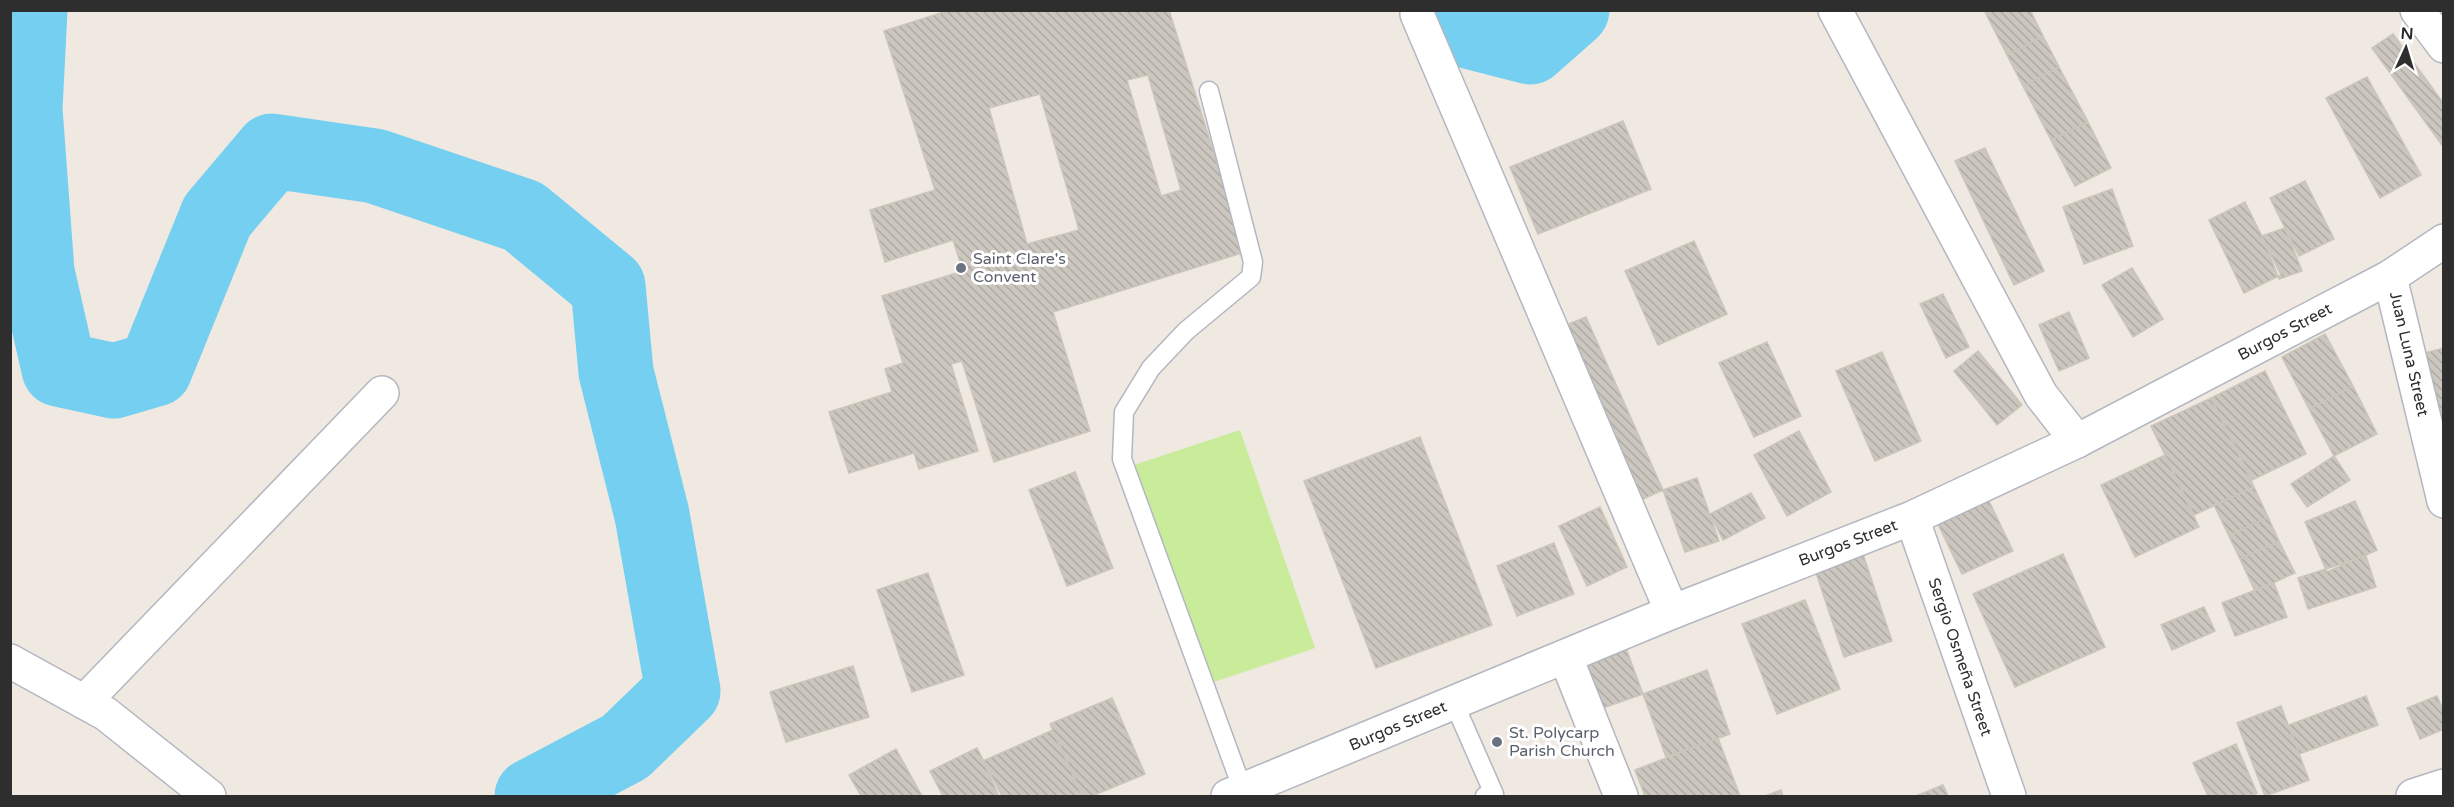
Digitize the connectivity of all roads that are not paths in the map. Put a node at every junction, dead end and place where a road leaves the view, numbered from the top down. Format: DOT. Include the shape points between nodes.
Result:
graph roads {
  1 [pos="1835,10"];
  2 [pos="2417,10"];
  3 [pos="1418,14"];
  4 [pos="2444,46"];
  5 [pos="1209,91"];
  6 [pos="2444,241"];
  7 [pos="2390,277"];
  8 [pos="382,393"];
  9 [pos="2077,441"];
  10 [pos="2444,501"];
  11 [pos="1912,518"];
  12 [pos="1672,612"];
  13 [pos="1566,658"];
  14 [pos="10,661"];
  15 [pos="84,702"];
  16 [pos="1454,703"];
  17 [pos="2444,786"];
  18 [pos="1239,794"];
  19 [pos="208,796"];
  20 [pos="1492,796"];
  21 [pos="1621,796"];
  22 [pos="2009,796"];
  23 [pos="2414,796"];
  1 -- 9 [label="street" via="2041,395"];
  2 -- 4 [label="street"];
  3 -- 12 [label="street"];
  5 -- 18 [label="lane" via="1253,262 1251,277 1186,331 1151,368 1124,412 1122,459"];
  6 -- 7 [label="street, Burgos Street"];
  7 -- 9 [label="street, Burgos Street"];
  7 -- 10 [label="street, Juan Luna Street"];
  8 -- 15 [label="street"];
  9 -- 11 [label="street, Burgos Street"];
  11 -- 12 [label="street, Burgos Street"];
  11 -- 22 [label="street, Sergio Osmeña Street"];
  12 -- 13 [label="street, Burgos Street"];
  13 -- 16 [label="street, Burgos Street"];
  13 -- 21 [label="street"];
  14 -- 15 [label="street"];
  15 -- 19 [label="street" via="106,714"];
  16 -- 18 [label="street, Burgos Street"];
  16 -- 20 [label="lane"];
  17 -- 23 [label="street"];
}
